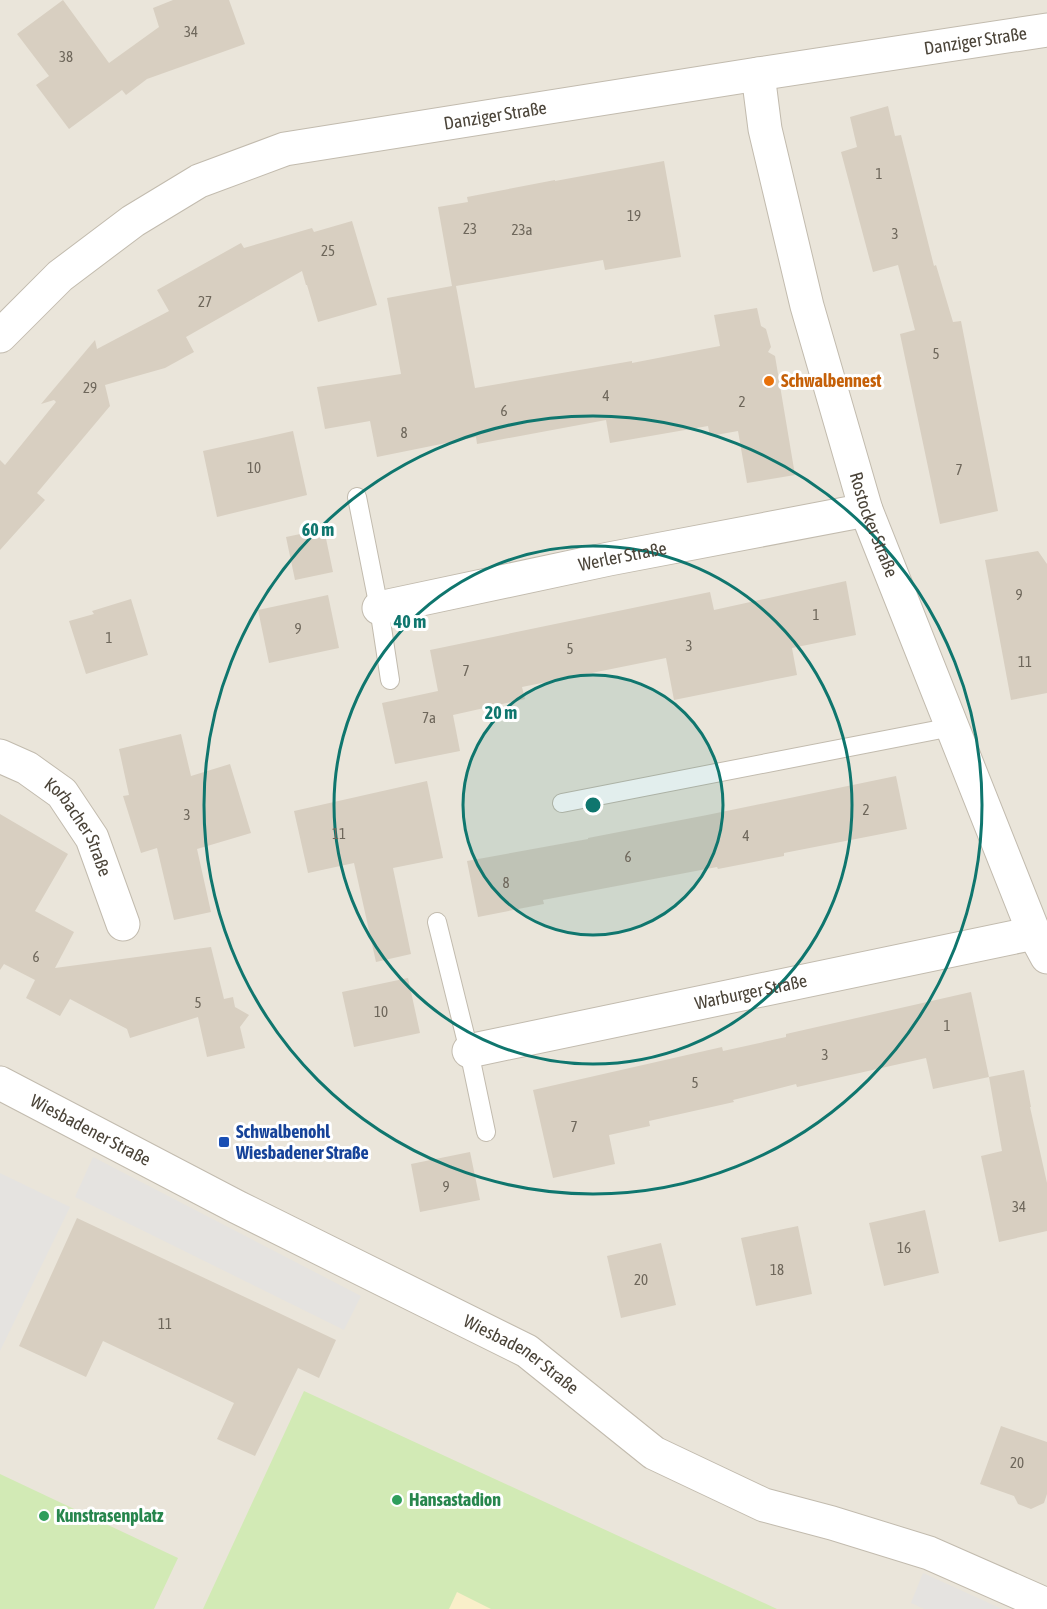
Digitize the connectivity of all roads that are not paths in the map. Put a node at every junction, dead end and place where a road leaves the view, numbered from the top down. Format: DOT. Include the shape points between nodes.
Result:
graph roads {
  1 [pos="1047,30"];
  2 [pos="758,74"];
  3 [pos="0,336"];
  4 [pos="357,497"];
  5 [pos="866,510"];
  6 [pos="379,608"];
  7 [pos="390,680"];
  8 [pos="952,727"];
  9 [pos="0,756"];
  10 [pos="562,803"];
  11 [pos="437,922"];
  12 [pos="123,924"];
  13 [pos="1040,945"];
  14 [pos="469,1051"];
  15 [pos="0,1083"];
  16 [pos="486,1132"];
  17 [pos="1047,1605"];
  1 -- 2 [label="street, Danziger Straße"];
  2 -- 3 [label="street, Danziger Straße" via="285,148 199,181 134,221 60,276"];
  2 -- 5 [label="street, Rostocker Straße" via="765,129 807,306"];
  4 -- 6 [label="lane"];
  5 -- 6 [label="street, Werler Straße"];
  5 -- 8 [label="street, Rostocker Straße"];
  6 -- 7 [label="lane"];
  8 -- 10 [label="lane"];
  8 -- 13 [label="street, Rostocker Straße"];
  9 -- 12 [label="street, Korbacher Straße" via="27,768 62,793 92,838"];
  11 -- 14 [label="lane"];
  13 -- 14 [label="street, Warburger Straße"];
  14 -- 16 [label="lane"];
  15 -- 17 [label="street, Wiesbadener Straße" via="237,1207 527,1351 654,1453 764,1505 928,1553"];
}
